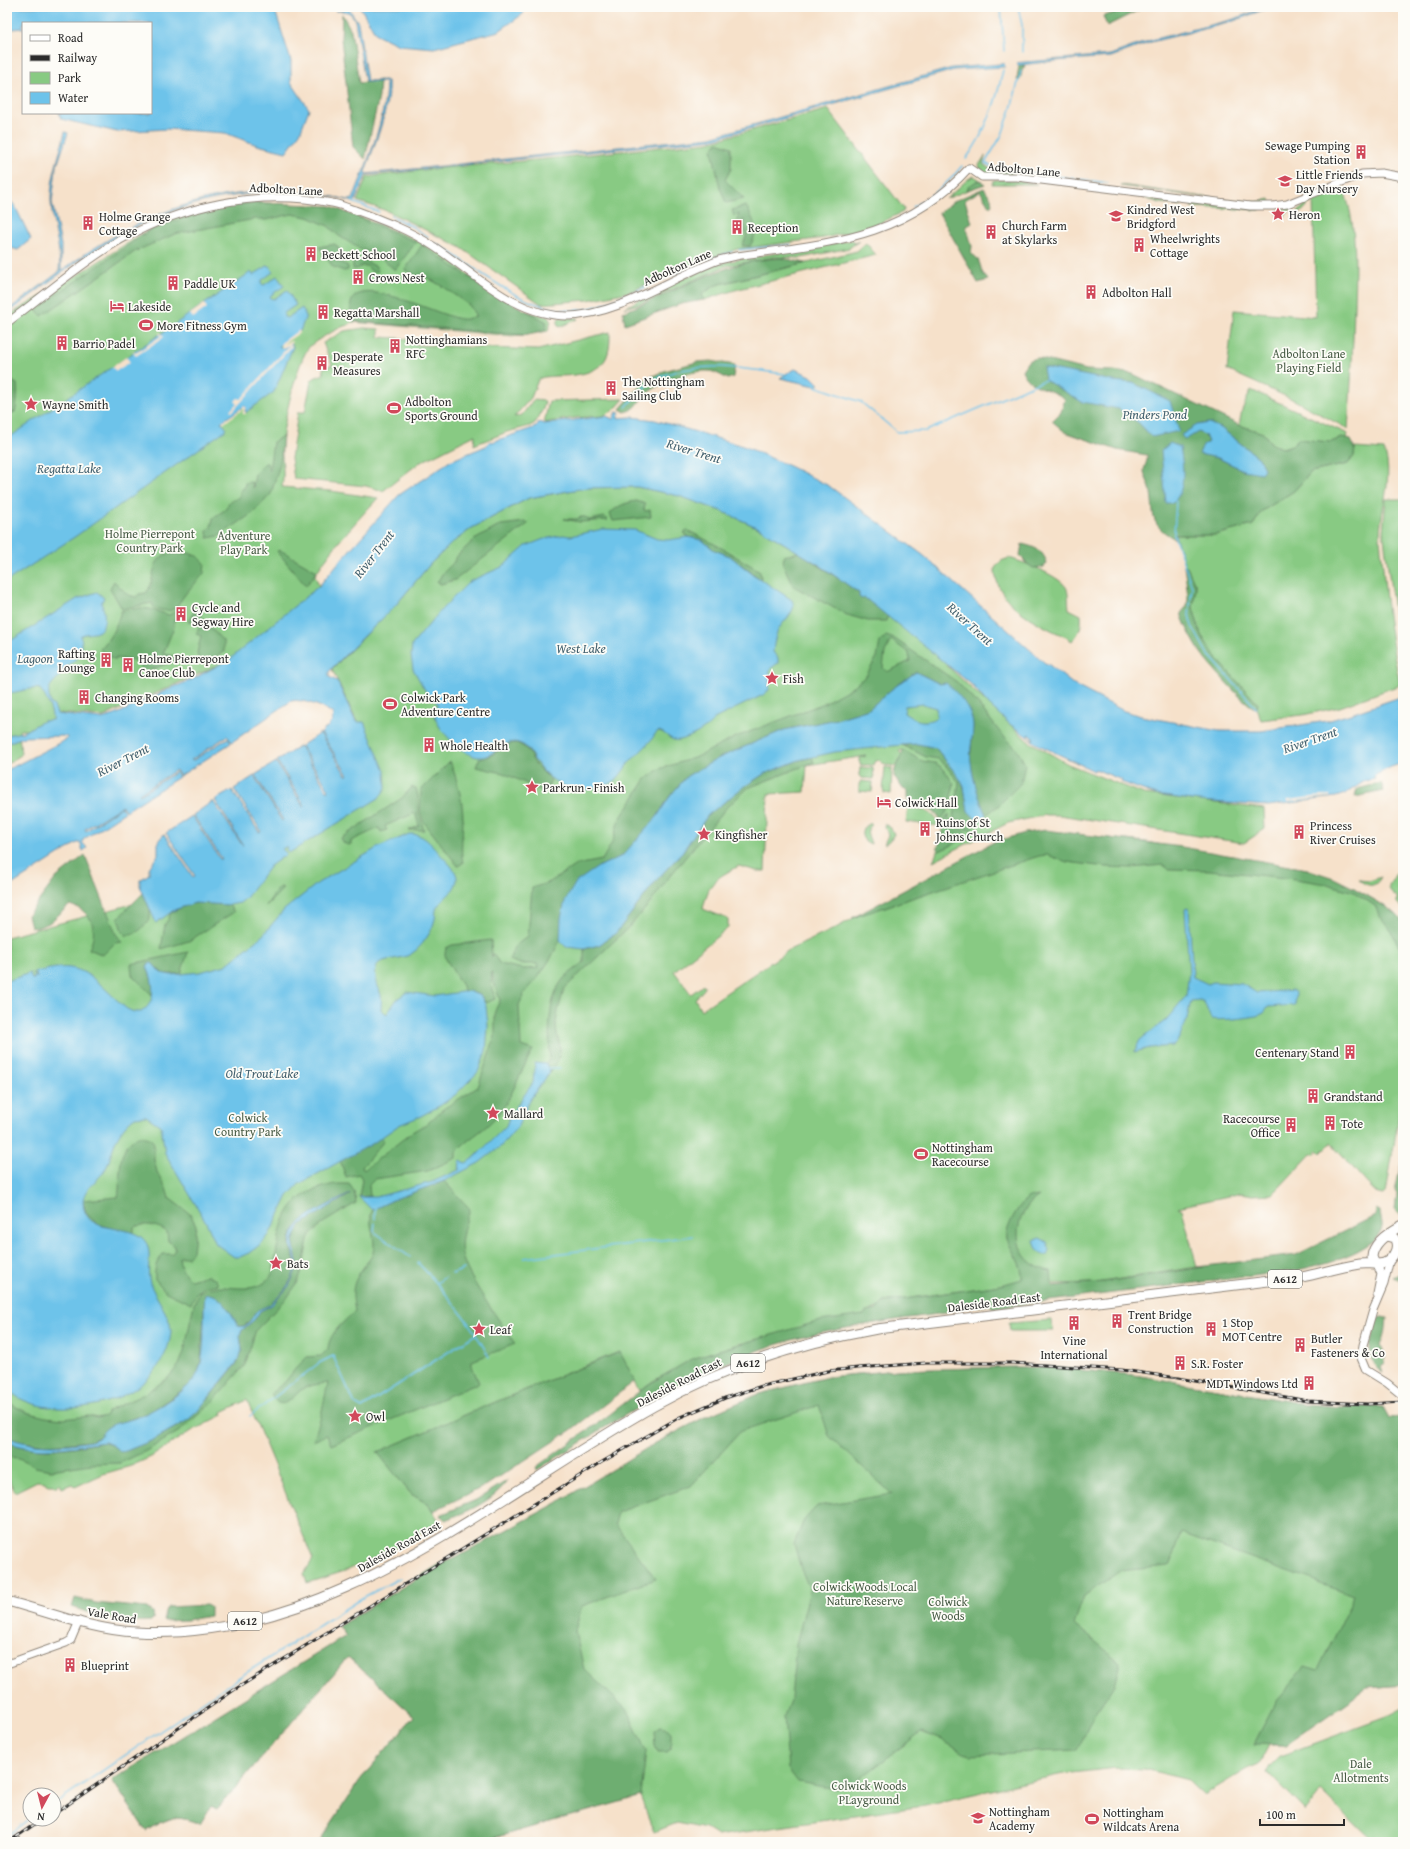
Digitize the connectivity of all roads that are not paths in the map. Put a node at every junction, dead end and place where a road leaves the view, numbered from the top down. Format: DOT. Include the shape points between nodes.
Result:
graph roads {
  1 [pos="1403,177"];
  2 [pos="7,323"];
  3 [pos="1403,1225"];
  4 [pos="1386,1236"];
  5 [pos="1400,1246"];
  6 [pos="1373,1250"];
  7 [pos="1390,1259"];
  8 [pos="1375,1263"];
  9 [pos="1349,1266"];
  10 [pos="1377,1296"];
  11 [pos="1403,1396"];
  12 [pos="7,1601"];
  13 [pos="79,1621"];
  14 [pos="158,1632"];
  15 [pos="7,1664"];
  1 -- 2 [label="street, Adbolton Lane" via="1362,174 1287,204 1250,206 1017,177 982,177 969,168 933,202 882,228 841,240 719,260 608,309 568,316 538,311 504,297 431,245 384,220 333,203 282,198 242,198 193,208 160,220 112,244"];
  3 -- 4 [label="main road, Daleside Road East"];
  4 -- 5 [label="main road" via="1394,1238"];
  4 -- 6 [label="main road, Daleside Road East"];
  5 -- 7 [label="main road"];
  6 -- 8 [label="main road" via="1372,1257"];
  6 -- 9 [label="main road, Daleside Road East / A612"];
  7 -- 8 [label="main road, Daleside Road East"];
  7 -- 10 [label="street" via="1384,1284"];
  8 -- 9 [label="main road, Daleside Road East / A612"];
  8 -- 10 [label="street" via="1380,1274"];
  9 -- 14 [label="main road, Daleside Road East / A612" via="1302,1277 877,1329 777,1352 701,1382 654,1406 442,1537 330,1595 249,1620 194,1630"];
  10 -- 11 [label="street" via="1363,1345 1362,1363 1370,1374"];
  12 -- 13 [label="main road, A612"];
  13 -- 14 [label="main road, Vale Road / A612" via="116,1630"];
  13 -- 15 [label="street, Vale Road" via="66,1643"];
}
